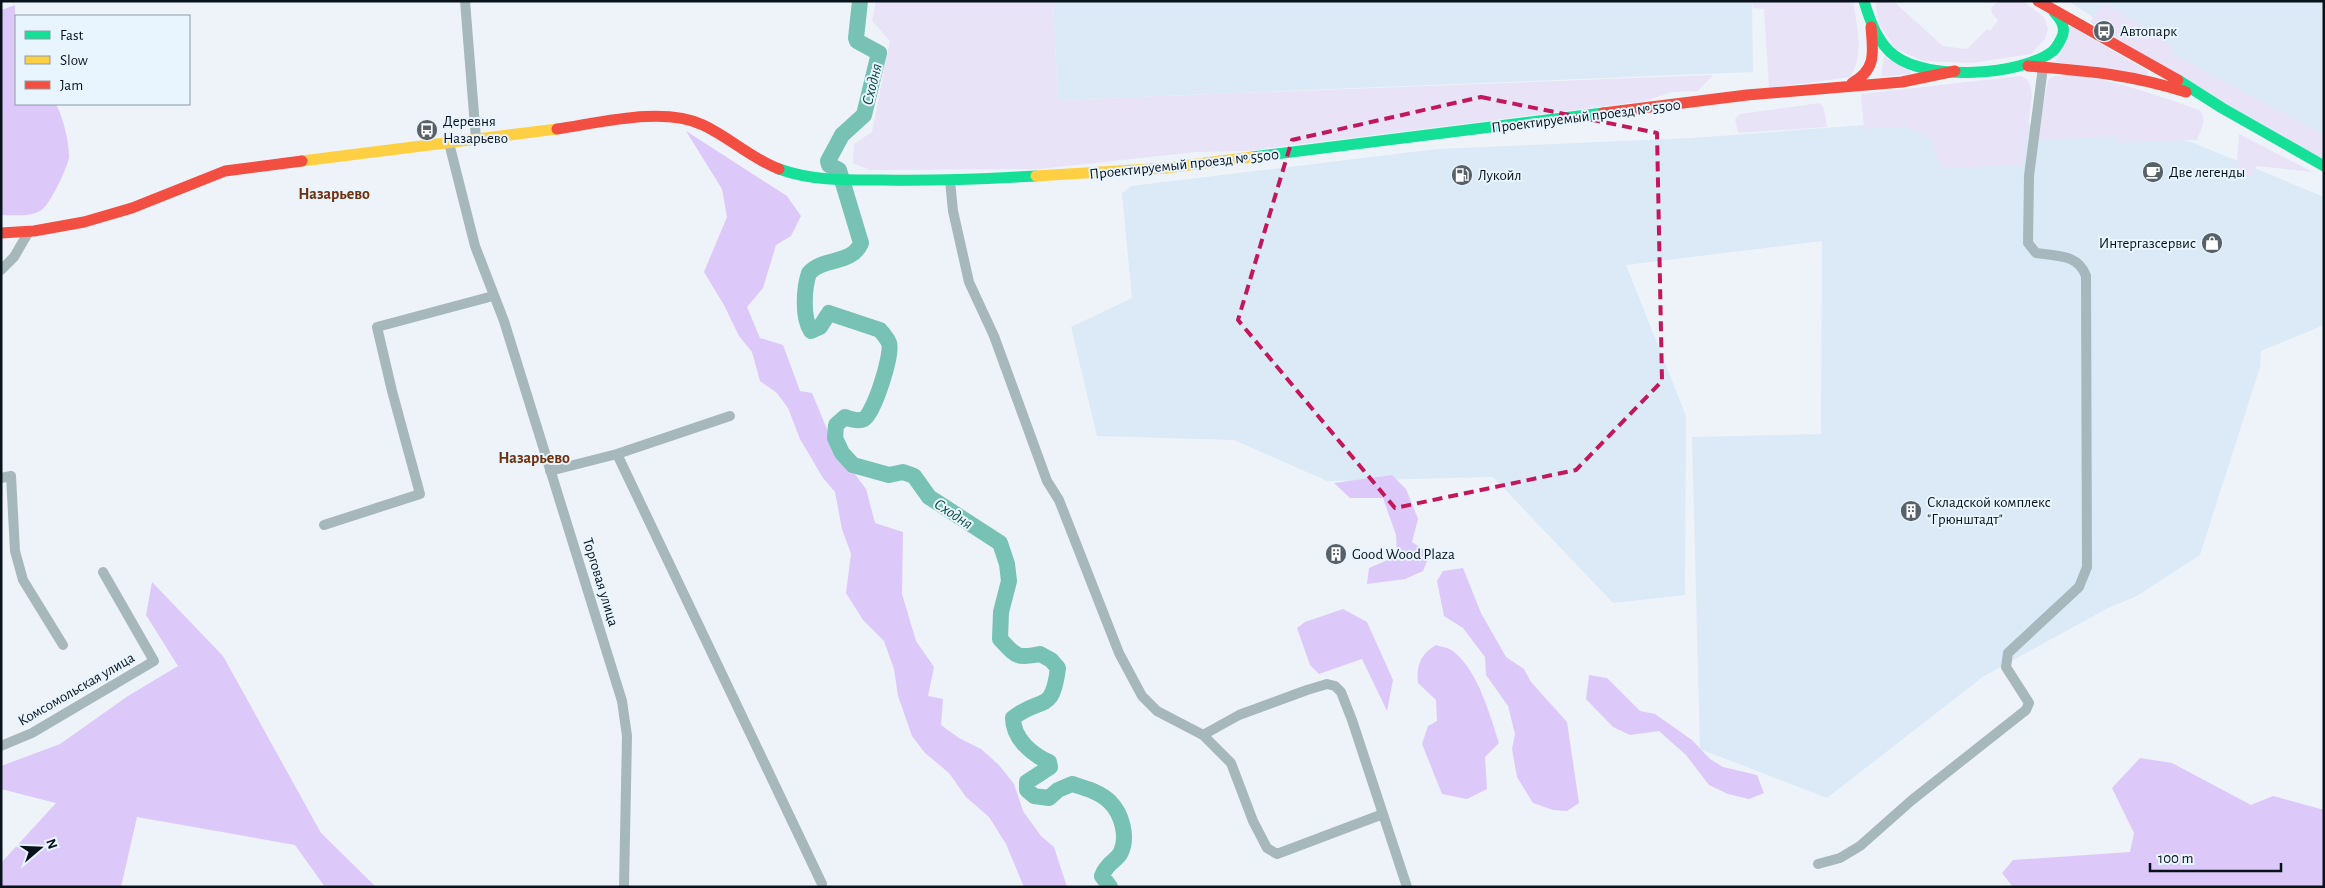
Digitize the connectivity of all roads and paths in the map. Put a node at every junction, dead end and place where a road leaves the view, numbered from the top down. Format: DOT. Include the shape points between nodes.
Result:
graph roads {
  1 [pos="465,1"];
  2 [pos="1864,1"];
  3 [pos="2038,1"];
  4 [pos="2050,8"];
  5 [pos="1871,23"];
  6 [pos="2026,66"];
  7 [pos="2043,67"];
  8 [pos="1955,71"];
  9 [pos="1848,85"];
  10 [pos="2213,101"];
  11 [pos="476,139"];
  12 [pos="449,143"];
  13 [pos="2324,166"];
  14 [pos="950,180"];
  15 [pos="28,233"];
  16 [pos="1,234"];
  17 [pos="1,270"];
  18 [pos="493,296"];
  19 [pos="730,416"];
  20 [pos="616,454"];
  21 [pos="550,471"];
  22 [pos="1,478"];
  23 [pos="324,524"];
  24 [pos="103,572"];
  25 [pos="63,645"];
  26 [pos="1203,735"];
  27 [pos="1,746"];
  28 [pos="1383,814"];
  29 [pos="1818,864"];
  30 [pos="822,884"];
  31 [pos="624,887"];
  32 [pos="1407,887"];
  1 -- 11 [label="street"];
  2 -- 5 [label="street"];
  3 -- 4 [label="street"];
  4 -- 6 [label="street" via="2063,25 2060,46"];
  4 -- 10 [label="street"];
  5 -- 8 [label="street" via="1886,48 1906,63"];
  5 -- 9 [label="street, Проектируемый проезд № 5500" via="1871,66 1864,78"];
  6 -- 7 [label="street"];
  6 -- 8 [label="street"];
  7 -- 10 [label="street" via="2133,76"];
  7 -- 29 [label="street" via="2029,176 2028,243 2036,253 2074,258 2086,276 2087,567 2079,587 2008,653 2006,667 2028,703 2026,710 1912,800 1860,846 1840,858"];
  8 -- 9 [label="street, Проектируемый проезд № 5500" via="1902,82"];
  9 -- 14 [label="street, Проектируемый проезд № 5500" via="1175,167"];
  10 -- 13 [label="street"];
  11 -- 12 [label="street, Проектируемый проезд № 5500"];
  11 -- 14 [label="street, Проектируемый проезд № 5500" via="652,116 676,118 702,124 774,168 798,176 834,180"];
  12 -- 15 [label="street, Проектируемый проезд № 5500" via="218,173 123,211"];
  12 -- 18 [label="street, Торговая улица" via="475,246"];
  14 -- 26 [label="street" via="952,211 969,282 994,336 1048,481 1059,500 1119,653 1142,696 1157,711"];
  15 -- 16 [label="street, Проектируемый проезд № 5500"];
  15 -- 17 [label="street" via="14,258"];
  18 -- 21 [label="street, Торговая улица" via="504,321"];
  18 -- 23 [label="street" via="377,327 420,494"];
  19 -- 20 [label="street"];
  20 -- 21 [label="street"];
  20 -- 30 [label="street"];
  21 -- 31 [label="street, Торговая улица" via="622,701 627,736"];
  22 -- 25 [label="street" via="11,476 15,551 24,580"];
  24 -- 27 [label="street, Комсомольская улица" via="154,661 32,734"];
  26 -- 28 [label="street" via="1231,763 1256,828 1267,848 1277,854"];
  26 -- 28 [label="street" via="1239,715 1307,690 1327,684 1335,686 1341,692"];
  28 -- 32 [label="street"];
}
